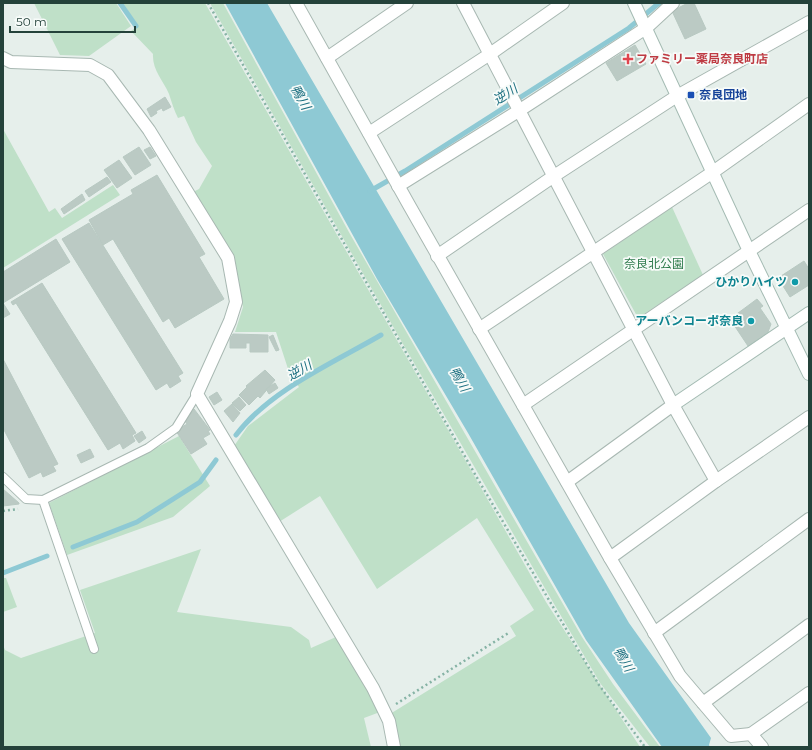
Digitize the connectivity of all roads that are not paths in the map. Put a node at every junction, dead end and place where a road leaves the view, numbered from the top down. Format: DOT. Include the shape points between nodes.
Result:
graph roads {
  1 [pos="296,3"];
  2 [pos="406,3"];
  3 [pos="463,3"];
  4 [pos="564,3"];
  5 [pos="673,3"];
  6 [pos="635,5"];
  7 [pos="809,22"];
  8 [pos="644,25"];
  9 [pos="490,54"];
  10 [pos="3,58"];
  11 [pos="327,58"];
  12 [pos="678,96"];
  13 [pos="809,104"];
  14 [pos="519,108"];
  15 [pos="369,133"];
  16 [pos="712,172"];
  17 [pos="554,176"];
  18 [pos="395,180"];
  19 [pos="809,210"];
  20 [pos="749,251"];
  21 [pos="594,253"];
  22 [pos="437,256"];
  23 [pos="809,313"];
  24 [pos="787,327"];
  25 [pos="479,329"];
  26 [pos="634,329"];
  27 [pos="809,374"];
  28 [pos="197,394"];
  29 [pos="523,405"];
  30 [pos="673,405"];
  31 [pos="809,417"];
  32 [pos="3,477"];
  33 [pos="716,481"];
  34 [pos="567,482"];
  35 [pos="43,500"];
  36 [pos="809,519"];
  37 [pos="610,558"];
  38 [pos="809,625"];
  39 [pos="654,633"];
  40 [pos="94,649"];
  41 [pos="809,694"];
  42 [pos="703,703"];
  43 [pos="751,734"];
  44 [pos="394,747"];
  45 [pos="762,747"];
  1 -- 11 [label="street"];
  2 -- 11 [label="street"];
  3 -- 9 [label="street"];
  4 -- 9 [label="street"];
  5 -- 8 [label="street"];
  6 -- 8 [label="street"];
  7 -- 12 [label="street"];
  8 -- 12 [label="street"];
  8 -- 14 [label="street"];
  9 -- 14 [label="street"];
  9 -- 15 [label="street"];
  10 -- 28 [label="street" via="11,62 90,65 108,75 149,130 228,258 236,302"];
  11 -- 15 [label="street"];
  12 -- 16 [label="street"];
  12 -- 17 [label="street"];
  13 -- 16 [label="street"];
  14 -- 17 [label="street"];
  14 -- 18 [label="street"];
  15 -- 18 [label="street"];
  16 -- 20 [label="street"];
  16 -- 21 [label="street"];
  17 -- 21 [label="street"];
  17 -- 22 [label="street"];
  18 -- 22 [label="street"];
  19 -- 20 [label="street"];
  20 -- 24 [label="street"];
  20 -- 26 [label="street"];
  21 -- 25 [label="street"];
  21 -- 26 [label="street"];
  22 -- 25 [label="street"];
  23 -- 24 [label="street"];
  24 -- 27 [label="street"];
  24 -- 30 [label="street"];
  25 -- 29 [label="street"];
  26 -- 29 [label="street"];
  26 -- 30 [label="street"];
  28 -- 35 [label="lane" via="176,428 148,448"];
  28 -- 44 [label="street" via="385,711"];
  29 -- 34 [label="street"];
  30 -- 33 [label="street"];
  30 -- 34 [label="street"];
  31 -- 33 [label="street"];
  32 -- 35 [label="lane" via="26,499"];
  33 -- 37 [label="street"];
  34 -- 37 [label="street"];
  35 -- 40 [label="lane"];
  36 -- 39 [label="street"];
  37 -- 39 [label="street"];
  38 -- 42 [label="street"];
  39 -- 42 [label="street" via="680,676"];
  41 -- 43 [label="street"];
  42 -- 43 [label="street" via="731,736"];
  43 -- 45 [label="street"];
}
